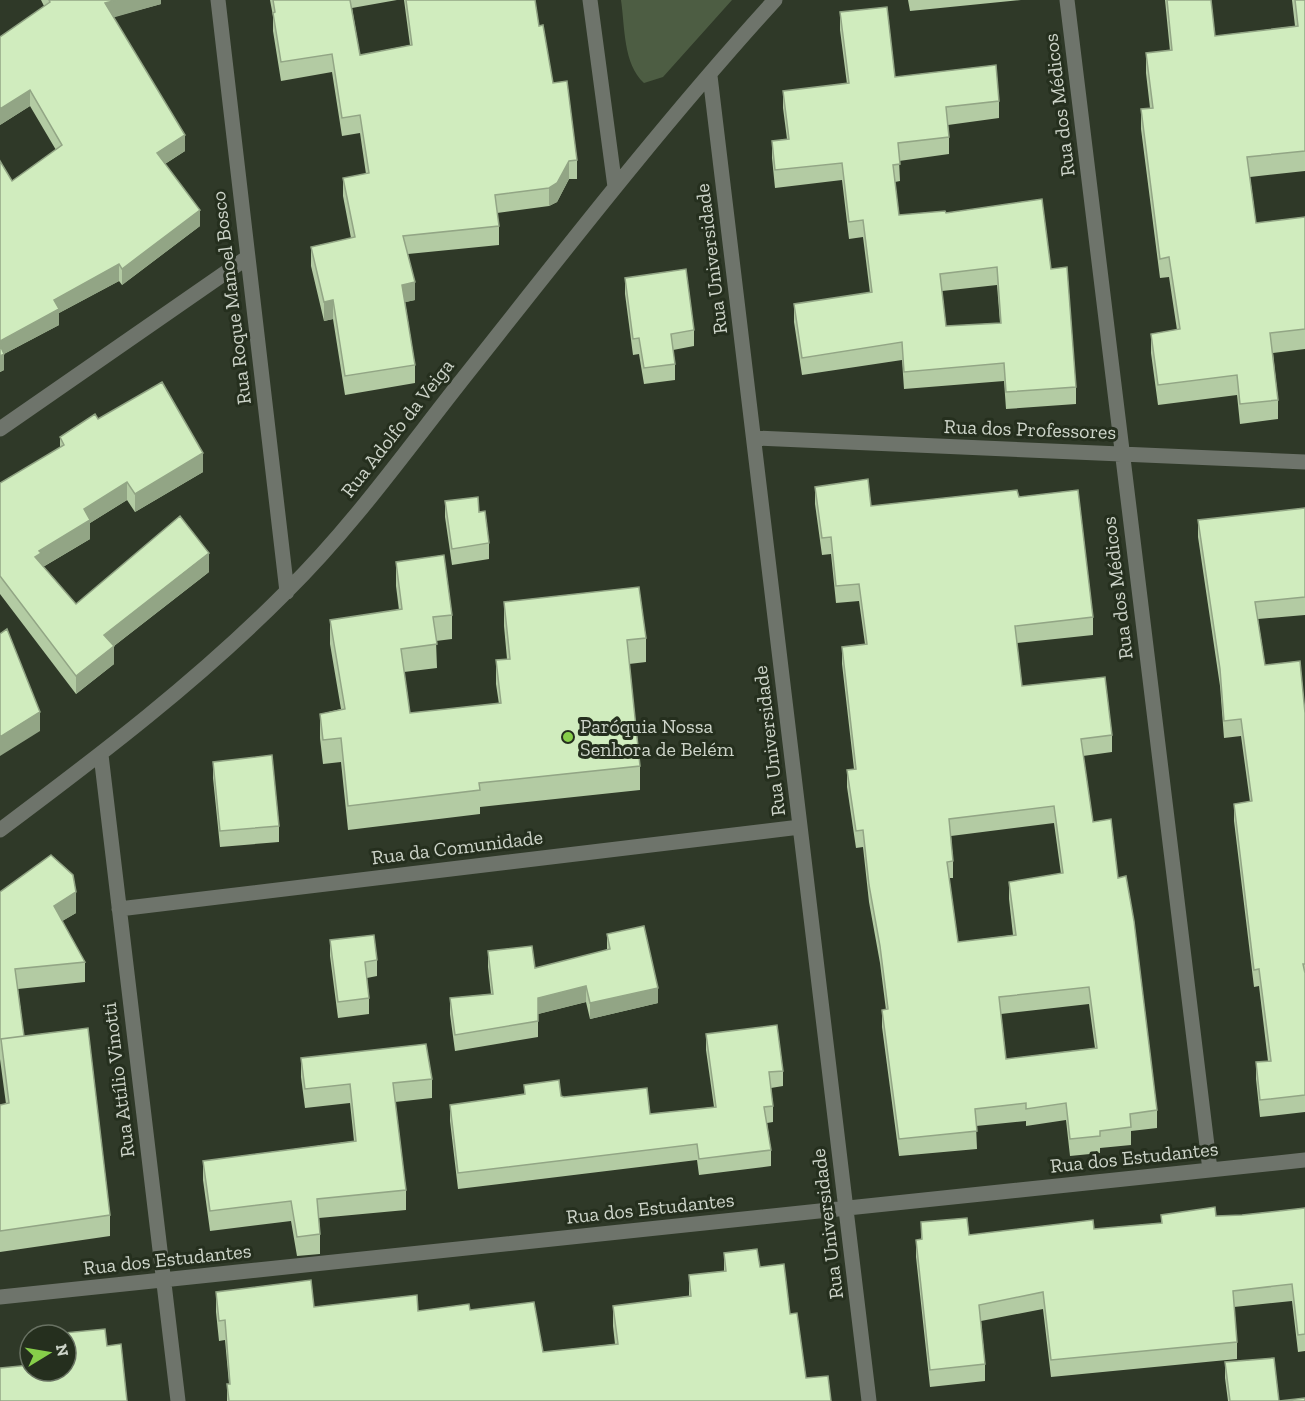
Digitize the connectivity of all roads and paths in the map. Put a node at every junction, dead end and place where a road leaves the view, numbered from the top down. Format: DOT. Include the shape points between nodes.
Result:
graph roads {
  1 [pos="218,0"];
  2 [pos="590,0"];
  3 [pos="775,0"];
  4 [pos="1067,0"];
  5 [pos="710,76"];
  6 [pos="615,187"];
  7 [pos="248,257"];
  8 [pos="0,429"];
  9 [pos="754,438"];
  10 [pos="1122,454"];
  11 [pos="1305,462"];
  12 [pos="287,592"];
  13 [pos="101,755"];
  14 [pos="800,827"];
  15 [pos="0,830"];
  16 [pos="119,909"];
  17 [pos="1305,1160"];
  18 [pos="1209,1170"];
  19 [pos="846,1208"];
  20 [pos="164,1280"];
  21 [pos="0,1297"];
  22 [pos="178,1401"];
  23 [pos="869,1401"];
  1 -- 7 [label="street, Rua Roque Manoel Bosco"];
  2 -- 6 [label="street"];
  3 -- 5 [label="street, Rua Adolfo da Veiga"];
  4 -- 10 [label="street, Rua dos Médicos"];
  5 -- 6 [label="street, Rua Adolfo da Veiga"];
  5 -- 9 [label="street, Rua Universidade"];
  6 -- 12 [label="street, Rua Adolfo da Veiga" via="340,535"];
  7 -- 8 [label="street"];
  7 -- 12 [label="street, Rua Roque Manoel Bosco"];
  9 -- 10 [label="street, Rua dos Professores"];
  9 -- 14 [label="street, Rua Universidade"];
  10 -- 11 [label="street, Rua dos Professores"];
  10 -- 18 [label="street, Rua dos Médicos"];
  12 -- 13 [label="street, Rua Adolfo da Veiga" via="222,653"];
  13 -- 15 [label="street, Rua Adolfo da Veiga"];
  13 -- 16 [label="street, Rua Attílio Vinotti"];
  14 -- 16 [label="street, Rua da Comunidade"];
  14 -- 19 [label="street, Rua Universidade"];
  16 -- 20 [label="street, Rua Attílio Vinotti"];
  17 -- 18 [label="street, Rua dos Estudantes"];
  18 -- 19 [label="street, Rua dos Estudantes"];
  19 -- 20 [label="street, Rua dos Estudantes"];
  19 -- 23 [label="street, Rua Universidade"];
  20 -- 21 [label="street, Rua dos Estudantes"];
  20 -- 22 [label="street, Rua Attílio Vinotti"];
}
